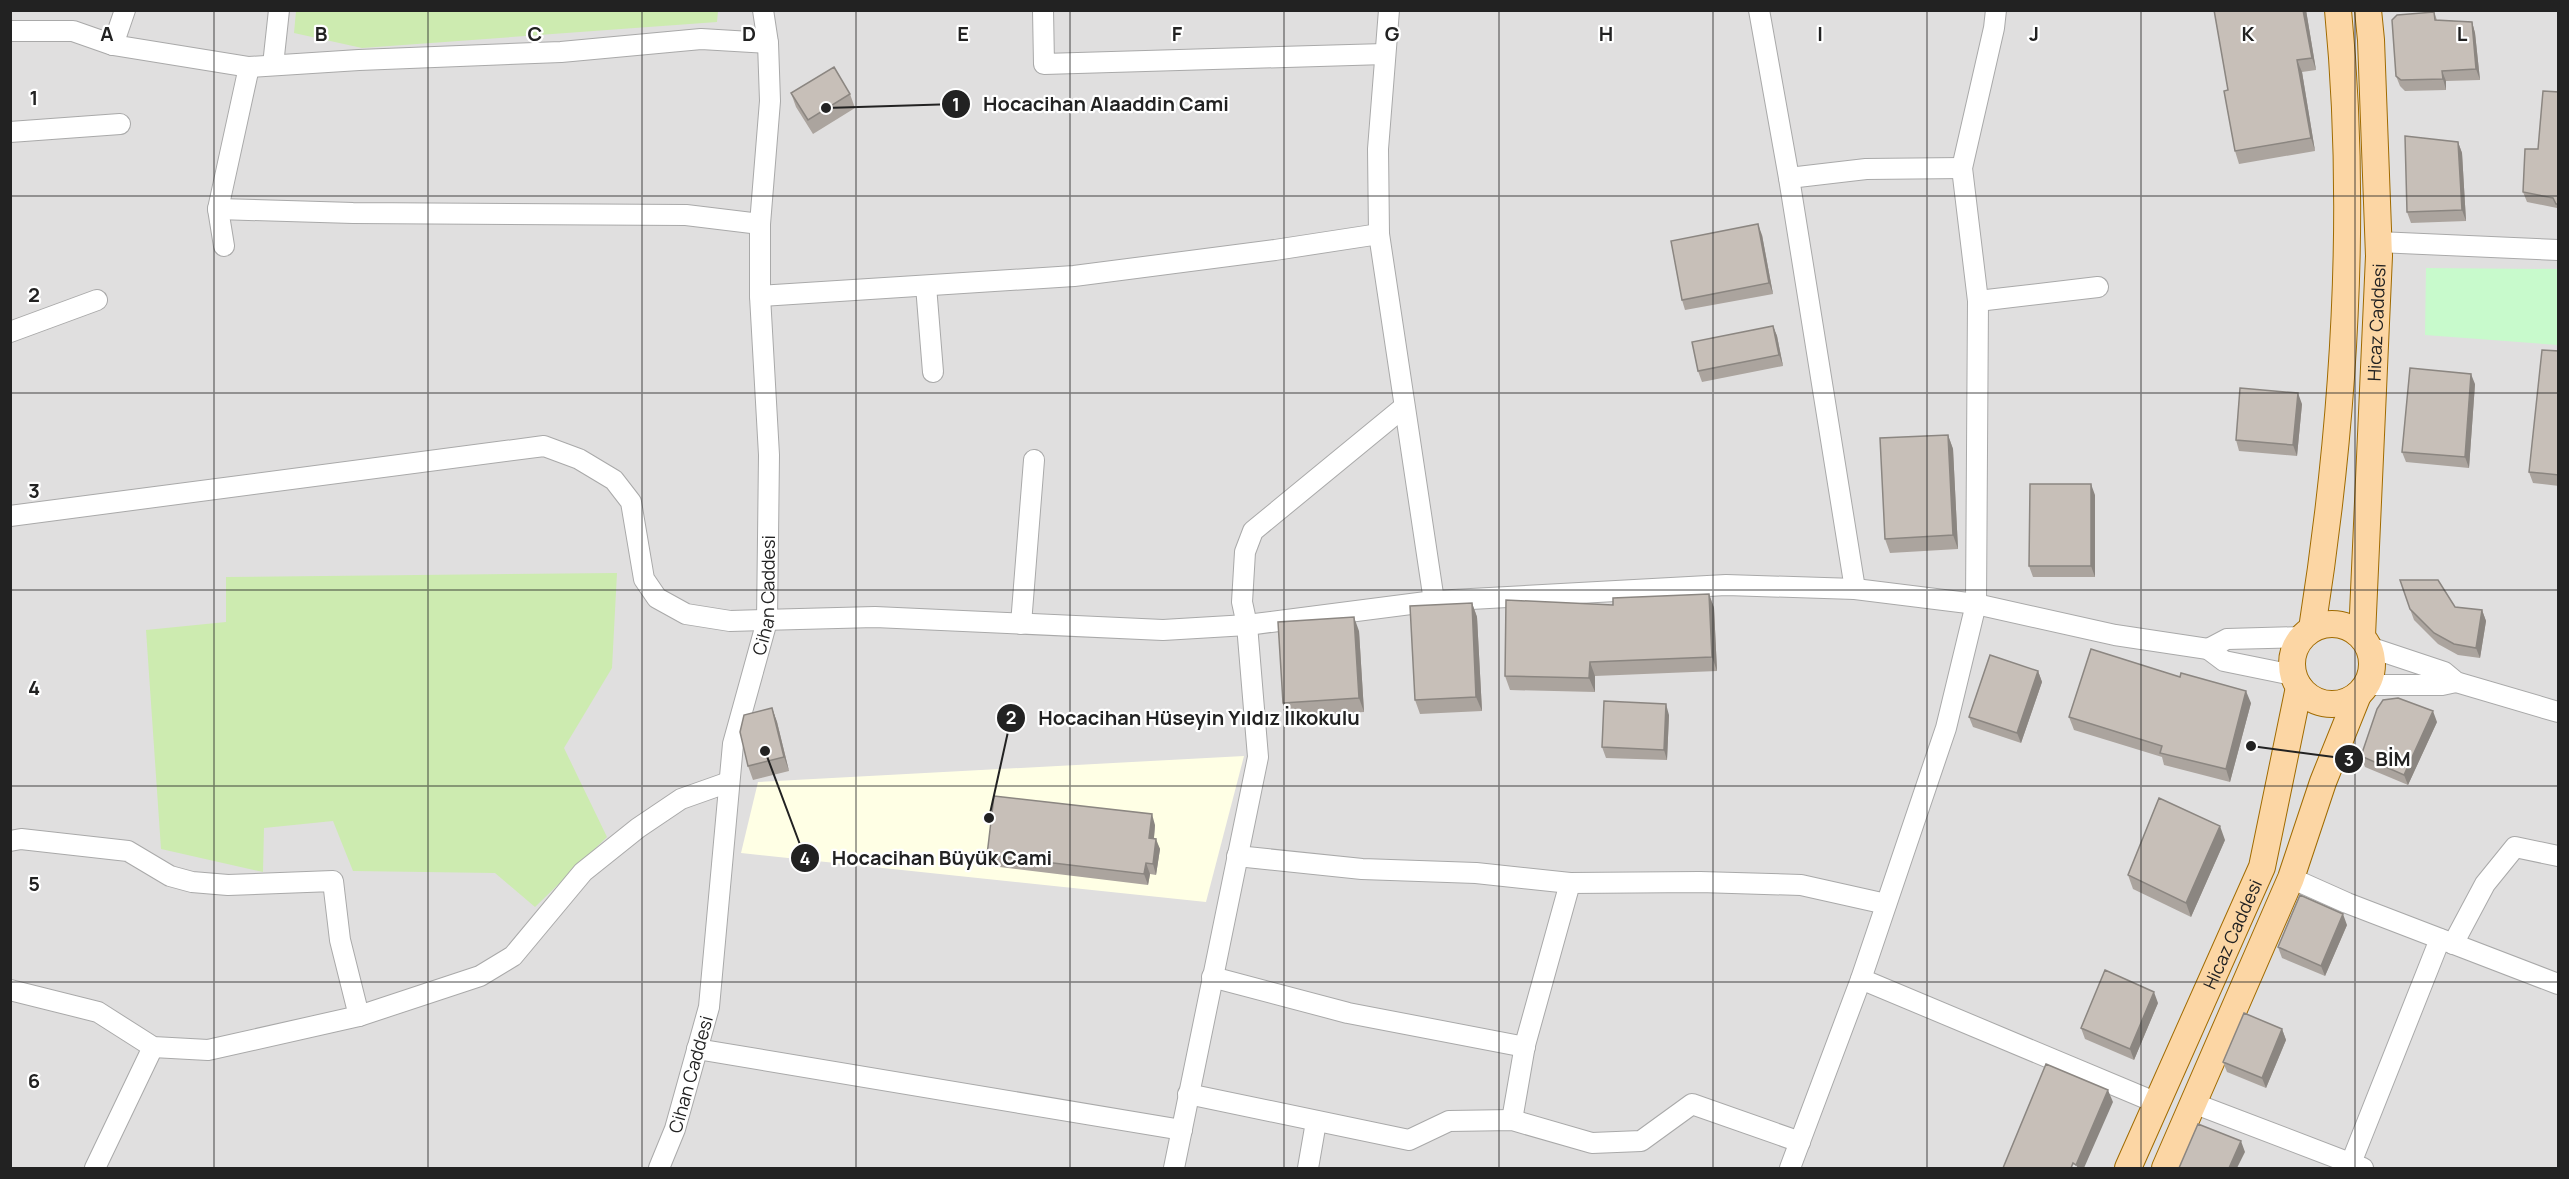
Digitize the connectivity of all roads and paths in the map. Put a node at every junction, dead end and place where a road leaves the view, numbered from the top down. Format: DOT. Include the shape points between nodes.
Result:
graph roads {
  1 [pos="125,10"];
  2 [pos="279,10"];
  3 [pos="763,10"];
  4 [pos="1043,10"];
  5 [pos="1389,10"];
  6 [pos="1759,10"];
  7 [pos="1996,10"];
  8 [pos="2338,10"];
  9 [pos="2368,10"];
  10 [pos="10,31"];
  11 [pos="768,43"];
  12 [pos="113,45"];
  13 [pos="1385,54"];
  14 [pos="273,65"];
  15 [pos="249,67"];
  16 [pos="120,124"];
  17 [pos="10,132"];
  18 [pos="1962,168"];
  19 [pos="1789,178"];
  20 [pos="218,209"];
  21 [pos="760,224"];
  22 [pos="1379,234"];
  23 [pos="2378,242"];
  24 [pos="224,246"];
  25 [pos="2559,250"];
  26 [pos="926,286"];
  27 [pos="2098,286"];
  28 [pos="760,296"];
  29 [pos="97,300"];
  30 [pos="1978,301"];
  31 [pos="10,332"];
  32 [pos="933,372"];
  33 [pos="1404,407"];
  34 [pos="1034,460"];
  35 [pos="10,516"];
  36 [pos="1855,589"];
  37 [pos="1434,601"];
  38 [pos="1976,604"];
  39 [pos="767,621"];
  40 [pos="1021,624"];
  41 [pos="1247,625"];
  42 [pos="2307,633"];
  43 [pos="2365,642"];
  44 [pos="2208,649"];
  45 [pos="2296,681"];
  46 [pos="2456,682"];
  47 [pos="2362,690"];
  48 [pos="2559,712"];
  49 [pos="729,782"];
  50 [pos="10,841"];
  51 [pos="1237,856"];
  52 [pos="2559,856"];
  53 [pos="2291,878"];
  54 [pos="1570,883"];
  55 [pos="1886,904"];
  56 [pos="2446,942"];
  57 [pos="1212,977"];
  58 [pos="1861,979"];
  59 [pos="2559,984"];
  60 [pos="10,990"];
  61 [pos="359,1016"];
  62 [pos="153,1047"];
  63 [pos="1525,1047"];
  64 [pos="698,1049"];
  65 [pos="1188,1095"];
  66 [pos="2157,1103"];
  67 [pos="2193,1103"];
  68 [pos="1512,1120"];
  69 [pos="1316,1122"];
  70 [pos="1182,1130"];
  71 [pos="1800,1142"];
  72 [pos="2357,1166"];
  73 [pos="95,1168"];
  74 [pos="659,1168"];
  75 [pos="1173,1168"];
  76 [pos="1308,1168"];
  77 [pos="1790,1168"];
  78 [pos="2128,1168"];
  79 [pos="2165,1168"];
  1 -- 12 [label="street"];
  2 -- 14 [label="street"];
  3 -- 11 [label="street, Cihan Caddesi"];
  4 -- 13 [label="street" via="1044,64"];
  5 -- 13 [label="street"];
  6 -- 19 [label="street"];
  7 -- 18 [label="street"];
  8 -- 42 [label="main road, Hicaz Caddesi" via="2349,245 2331,503"];
  9 -- 23 [label="main road, Hicaz Caddesi"];
  10 -- 12 [label="street" via="73,31"];
  11 -- 14 [label="street" via="700,39 561,52"];
  11 -- 21 [label="street, Cihan Caddesi" via="770,101"];
  12 -- 15 [label="street"];
  13 -- 22 [label="street" via="1378,149"];
  14 -- 15 [label="street"];
  15 -- 20 [label="street"];
  16 -- 17 [label="street"];
  18 -- 19 [label="street" via="1866,169"];
  18 -- 30 [label="street"];
  19 -- 36 [label="street"];
  20 -- 21 [label="street" via="686,215"];
  20 -- 24 [label="street"];
  21 -- 28 [label="street, Cihan Caddesi"];
  22 -- 26 [label="street" via="1074,276"];
  22 -- 33 [label="street"];
  23 -- 25 [label="street"];
  23 -- 43 [label="main road, Hicaz Caddesi"];
  26 -- 28 [label="street"];
  26 -- 32 [label="street"];
  27 -- 30 [label="street"];
  28 -- 39 [label="street, Cihan Caddesi" via="769,455"];
  29 -- 31 [label="street"];
  30 -- 38 [label="street"];
  33 -- 37 [label="street"];
  33 -- 41 [label="street" via="1253,531 1245,552 1242,602"];
  34 -- 40 [label="street"];
  35 -- 39 [label="street" via="544,446 579,459 614,480 631,502 644,579 657,598 686,614 730,621"];
  36 -- 37 [label="street" via="1726,585"];
  36 -- 38 [label="street"];
  37 -- 41 [label="street"];
  38 -- 44 [label="street" via="2115,635"];
  38 -- 55 [label="street" via="1946,728"];
  39 -- 40 [label="street" via="875,617"];
  39 -- 49 [label="street, Cihan Caddesi" via="733,744"];
  40 -- 41 [label="street" via="1163,630"];
  41 -- 51 [label="street" via="1258,757"];
  42 -- 43 [label="main road" via="2325,624 2338,624 2351,628"];
  42 -- 44 [label="street" via="2226,639"];
  42 -- 45 [label="main road" via="2295,649 2292,662"];
  43 -- 46 [label="street" via="2444,672"];
  43 -- 47 [label="main road" via="2373,660 2372,673"];
  44 -- 45 [label="street" via="2224,661"];
  45 -- 47 [label="main road" via="2308,697 2326,704 2346,702"];
  45 -- 66 [label="main road, Hicaz Caddesi" via="2262,867"];
  46 -- 47 [label="street"];
  46 -- 48 [label="street"];
  47 -- 53 [label="main road, Hicaz Caddesi" via="2323,782"];
  49 -- 61 [label="street" via="681,799 610,850 583,872 513,956 480,976"];
  49 -- 64 [label="street, Cihan Caddesi" via="709,1007"];
  50 -- 61 [label="street" via="42,840 128,851 170,876 192,882 228,885 333,880 340,940"];
  51 -- 54 [label="street"];
  51 -- 57 [label="street"];
  52 -- 56 [label="street" via="2515,847"];
  53 -- 56 [label="street"];
  53 -- 67 [label="main road, Hicaz Caddesi"];
  54 -- 55 [label="street" via="1802,885"];
  54 -- 63 [label="street"];
  55 -- 58 [label="street"];
  56 -- 59 [label="street"];
  56 -- 72 [label="street"];
  57 -- 63 [label="street" via="1348,1013"];
  57 -- 65 [label="street"];
  58 -- 66 [label="street"];
  58 -- 71 [label="street"];
  60 -- 62 [label="street" via="98,1012"];
  61 -- 62 [label="street" via="208,1050"];
  62 -- 73 [label="street"];
  63 -- 68 [label="street"];
  64 -- 70 [label="street"];
  64 -- 74 [label="street, Cihan Caddesi" via="675,1130"];
  65 -- 69 [label="street"];
  65 -- 70 [label="street"];
  66 -- 78 [label="main road, Hicaz Caddesi"];
  67 -- 72 [label="street"];
  67 -- 79 [label="main road, Hicaz Caddesi"];
  68 -- 69 [label="street" via="1449,1121 1409,1140"];
  68 -- 71 [label="street" via="1592,1143 1641,1141 1692,1104"];
  69 -- 76 [label="street"];
  70 -- 75 [label="street"];
  71 -- 77 [label="street"];
}
